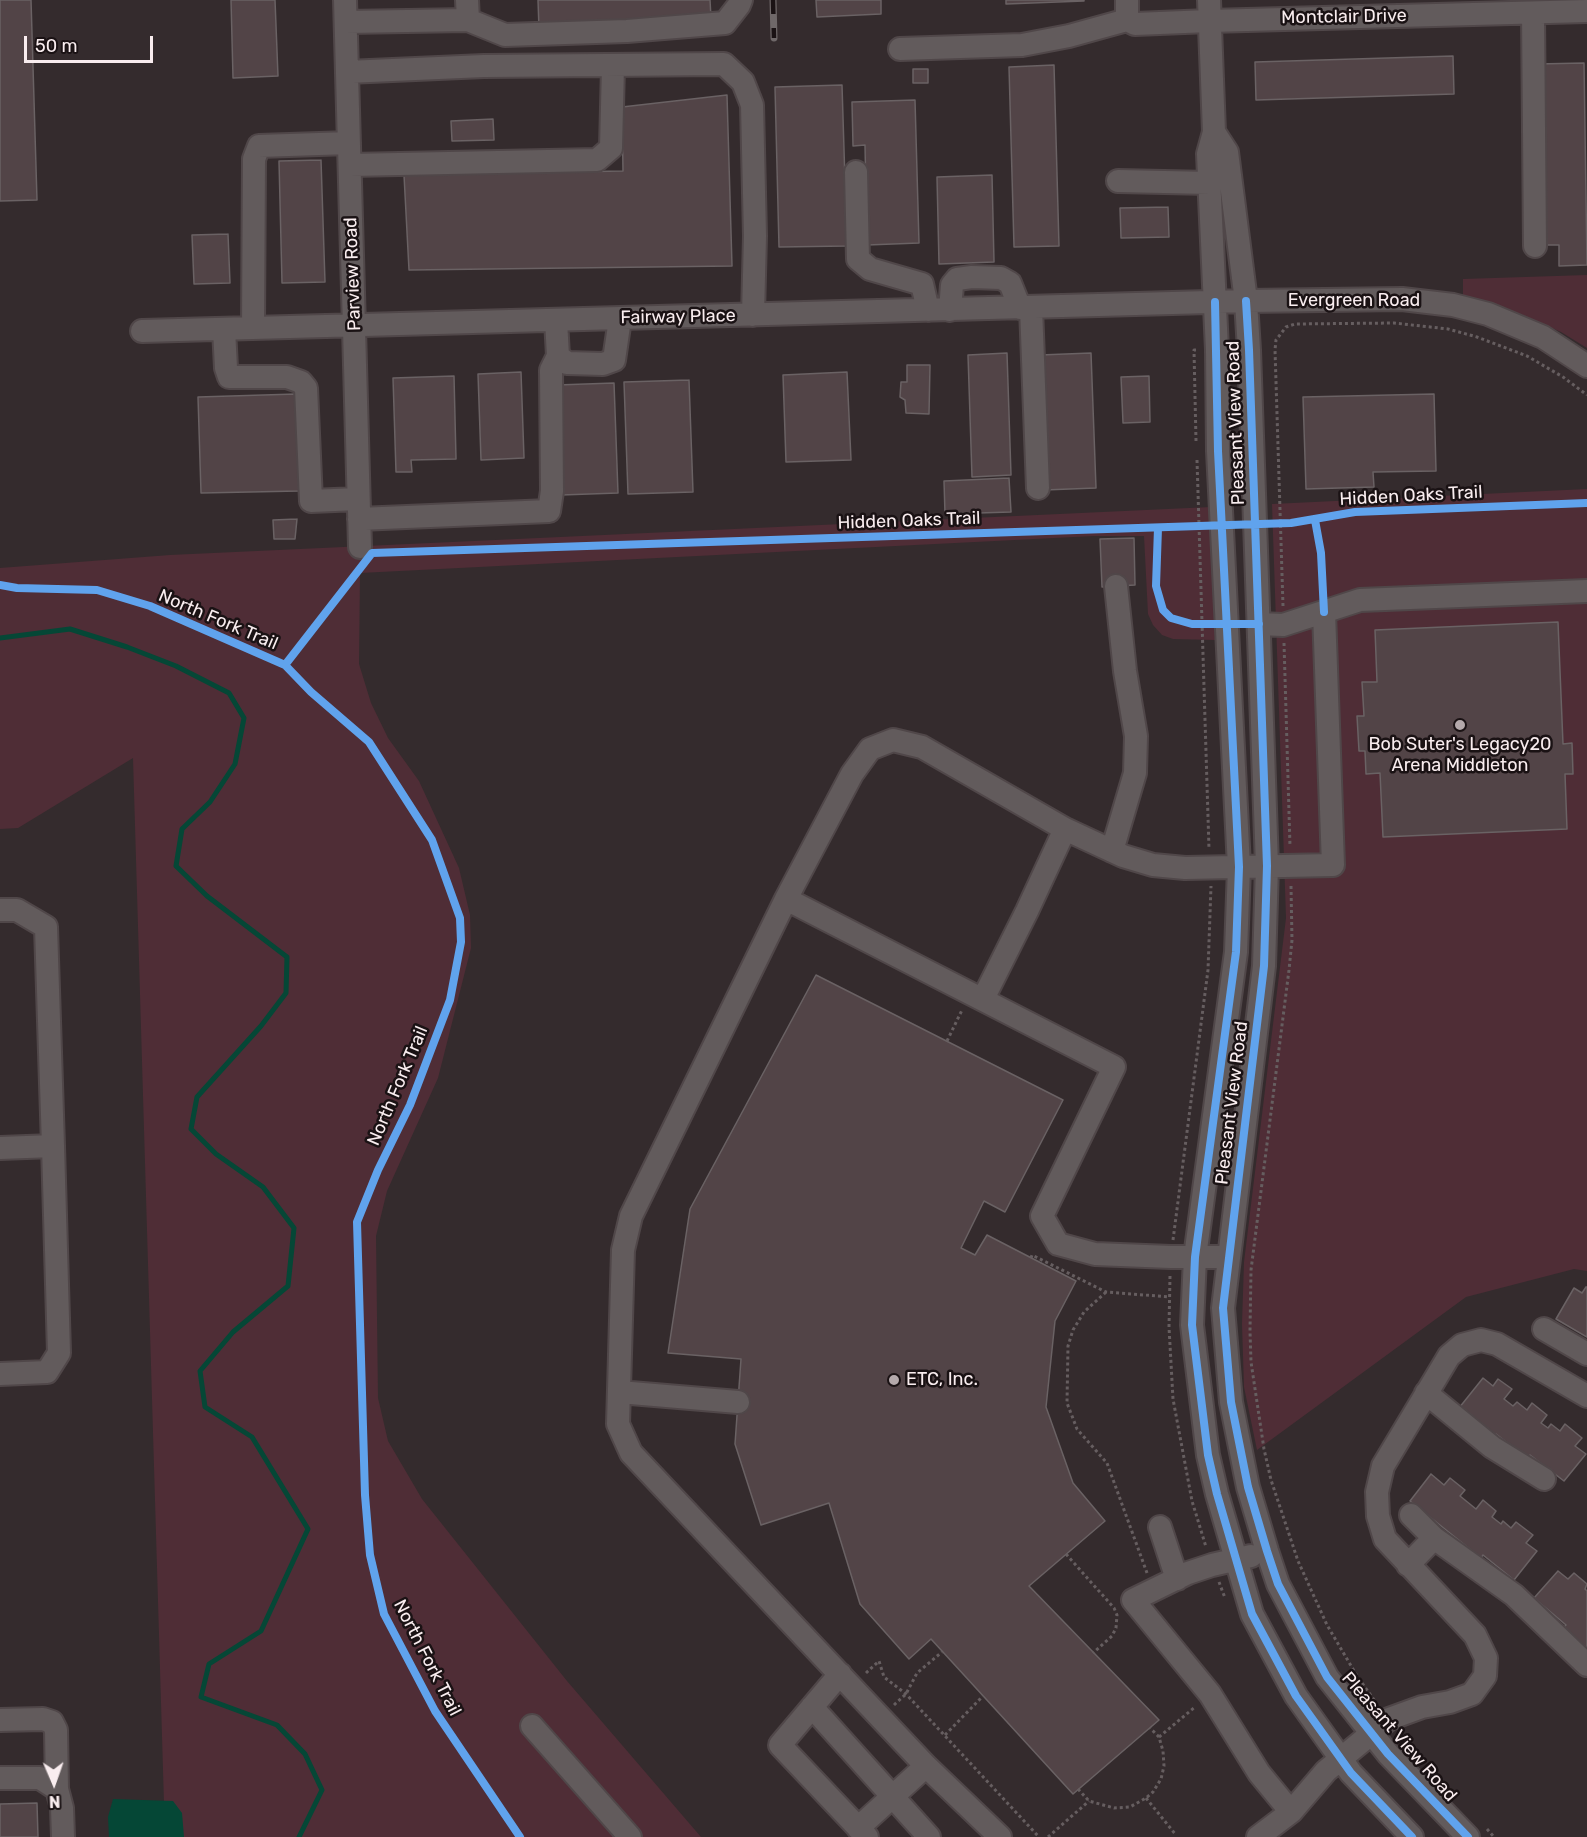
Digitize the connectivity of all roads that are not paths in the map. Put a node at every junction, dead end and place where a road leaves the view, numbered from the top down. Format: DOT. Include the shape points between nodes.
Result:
graph roads {
  1 [pos="741,0"];
  2 [pos="1509,7"];
  3 [pos="1338,9"];
  4 [pos="467,10"];
  5 [pos="1127,10"];
  6 [pos="1209,10"];
  7 [pos="346,11"];
  8 [pos="1587,11"];
  9 [pos="1533,13"];
  10 [pos="900,49"];
  11 [pos="613,66"];
  12 [pos="347,72"];
  13 [pos="1214,132"];
  14 [pos="350,154"];
  15 [pos="856,172"];
  16 [pos="1118,182"];
  17 [pos="1210,183"];
  18 [pos="1535,246"];
  19 [pos="1246,301"];
  20 [pos="1215,302"];
  21 [pos="1025,308"];
  22 [pos="939,310"];
  23 [pos="753,315"];
  24 [pos="620,319"];
  25 [pos="556,320"];
  26 [pos="354,325"];
  27 [pos="224,328"];
  28 [pos="253,328"];
  29 [pos="142,331"];
  30 [pos="558,356"];
  31 [pos="1587,366"];
  32 [pos="1038,488"];
  33 [pos="359,509"];
  34 [pos="360,547"];
  35 [pos="1116,586"];
  36 [pos="1587,591"];
  37 [pos="1324,612"];
  38 [pos="1259,624"];
  39 [pos="1065,829"];
  40 [pos="1112,851"];
  41 [pos="1267,866"];
  42 [pos="1239,867"];
  43 [pos="786,899"];
  44 [pos="0,910"];
  45 [pos="977,996"];
  46 [pos="53,1146"];
  47 [pos="0,1148"];
  48 [pos="1195,1257"];
  49 [pos="1229,1257"];
  50 [pos="1544,1329"];
  51 [pos="1587,1354"];
  52 [pos="0,1374"];
  53 [pos="619,1392"];
  54 [pos="1426,1393"];
  55 [pos="1587,1396"];
  56 [pos="738,1402"];
  57 [pos="1544,1479"];
  58 [pos="1411,1515"];
  59 [pos="1160,1527"];
  60 [pos="1434,1538"];
  61 [pos="1267,1551"];
  62 [pos="1236,1559"];
  63 [pos="1408,1565"];
  64 [pos="1177,1579"];
  65 [pos="1587,1665"];
  66 [pos="845,1680"];
  67 [pos="812,1707"];
  68 [pos="0,1720"];
  69 [pos="532,1726"];
  70 [pos="1381,1726"];
  71 [pos="1341,1759"];
  72 [pos="926,1766"];
  73 [pos="0,1778"];
  74 [pos="57,1789"];
  75 [pos="892,1796"];
  76 [pos="1292,1812"];
  77 [pos="863,1832"];
  78 [pos="1478,1833"];
  79 [pos="63,1837"];
  80 [pos="630,1837"];
  81 [pos="929,1837"];
  82 [pos="1000,1837"];
  83 [pos="1258,1837"];
  84 [pos="1412,1837"];
  1 -- 4 [label="street" via="725,23 506,35"];
  2 -- 3 [label="street, Montclair Drive"];
  2 -- 9 [label="street, Montclair Drive"];
  3 -- 6 [label="street, Montclair Drive"];
  4 -- 7 [label="street"];
  5 -- 6 [label="street, Montclair Drive" via="1135,24"];
  5 -- 10 [label="street" via="1069,36 1022,45"];
  6 -- 13 [label="street, Pleasant View Road"];
  7 -- 12 [label="street, Parview Road"];
  8 -- 9 [label="street, Montclair Drive"];
  9 -- 18 [label="street"];
  11 -- 12 [label="street"];
  11 -- 14 [label="street" via="611,148 597,160"];
  11 -- 23 [label="street" via="724,64 743,82 752,105 756,236"];
  12 -- 14 [label="street, Parview Road"];
  13 -- 17 [label="street, Pleasant View Road" via="1208,154"];
  13 -- 19 [label="street, Pleasant View Road" via="1227,152"];
  14 -- 26 [label="street, Parview Road"];
  14 -- 28 [label="street" via="258,146 254,159"];
  15 -- 22 [label="street" via="858,259 870,269 922,284"];
  16 -- 17 [label="street"];
  17 -- 20 [label="street, Pleasant View Road"];
  19 -- 20 [label="street, Evergreen Road"];
  19 -- 31 [label="street, Evergreen Road" via="1402,299 1453,305 1488,314 1543,337"];
  19 -- 38 [label="street, Pleasant View Road"];
  20 -- 21 [label="street, Fairway Place"];
  20 -- 42 [label="street, Pleasant View Road" via="1218,451"];
  21 -- 22 [label="street, Fairway Place"];
  21 -- 22 [label="street" via="1010,283 1001,278 972,277 957,279"];
  21 -- 32 [label="street"];
  22 -- 23 [label="street, Fairway Place"];
  23 -- 24 [label="street, Fairway Place"];
  24 -- 25 [label="street, Fairway Place"];
  24 -- 30 [label="street" via="614,360 603,364 567,363"];
  25 -- 26 [label="street, Fairway Place"];
  25 -- 30 [label="street"];
  26 -- 28 [label="street, Fairway Place"];
  26 -- 33 [label="street, Parview Road"];
  27 -- 28 [label="street, Fairway Place"];
  27 -- 29 [label="street, Fairway Place"];
  27 -- 33 [label="street" via="229,377 287,377 306,388 311,501"];
  30 -- 33 [label="street" via="551,370 549,511"];
  33 -- 34 [label="street, Parview Road"];
  35 -- 40 [label="street" via="1136,736 1135,773"];
  36 -- 37 [label="street" via="1360,600"];
  37 -- 38 [label="street" via="1283,625"];
  37 -- 41 [label="street" via="1333,865"];
  38 -- 41 [label="street, Pleasant View Road"];
  39 -- 40 [label="street"];
  39 -- 43 [label="street" via="922,747 893,740 870,749 852,774"];
  39 -- 45 [label="street" via="1027,911"];
  40 -- 42 [label="street" via="1153,865"];
  41 -- 42 [label="street"];
  41 -- 49 [label="street, Pleasant View Road" via="1264,966"];
  42 -- 48 [label="street, Pleasant View Road" via="1236,952"];
  43 -- 45 [label="street"];
  43 -- 53 [label="street" via="631,1216 623,1250"];
  44 -- 46 [label="street" via="17,910 45,927"];
  45 -- 48 [label="street" via="1114,1067 1042,1216 1058,1244 1095,1254"];
  46 -- 47 [label="street"];
  46 -- 52 [label="street" via="59,1353 47,1372"];
  48 -- 49 [label="street"];
  48 -- 62 [label="street, Pleasant View Road" via="1192,1325 1208,1455"];
  49 -- 61 [label="street, Pleasant View Road" via="1223,1308 1231,1402 1248,1487"];
  50 -- 51 [label="street"];
  53 -- 56 [label="street"];
  53 -- 66 [label="street" via="618,1424 631,1453"];
  54 -- 55 [label="street" via="1449,1356 1462,1345 1482,1340 1497,1344"];
  54 -- 57 [label="street" via="1492,1447"];
  54 -- 63 [label="street" via="1383,1466 1377,1492 1378,1516 1385,1539"];
  58 -- 60 [label="street"];
  59 -- 64 [label="street"];
  60 -- 63 [label="street"];
  60 -- 65 [label="street" via="1514,1595"];
  61 -- 62 [label="street"];
  61 -- 70 [label="street, Pleasant View Road" via="1278,1584 1327,1677"];
  62 -- 64 [label="street"];
  62 -- 71 [label="street, Pleasant View Road" via="1252,1614 1296,1696"];
  63 -- 70 [label="street" via="1475,1635 1486,1658 1485,1676 1472,1694 1422,1707"];
  64 -- 76 [label="street" via="1133,1599 1210,1695 1259,1773"];
  66 -- 67 [label="street"];
  66 -- 72 [label="street"];
  67 -- 75 [label="street"];
  67 -- 77 [label="street" via="780,1745"];
  68 -- 74 [label="street" via="52,1722 56,1730"];
  69 -- 80 [label="street"];
  70 -- 71 [label="street"];
  70 -- 78 [label="street, Pleasant View Road" via="1388,1754"];
  71 -- 76 [label="street"];
  71 -- 84 [label="street, Pleasant View Road"];
  72 -- 75 [label="street"];
  72 -- 82 [label="street"];
  73 -- 74 [label="street" via="40,1778"];
  74 -- 79 [label="street"];
  75 -- 77 [label="street"];
  75 -- 81 [label="street"];
  76 -- 83 [label="street"];
}
